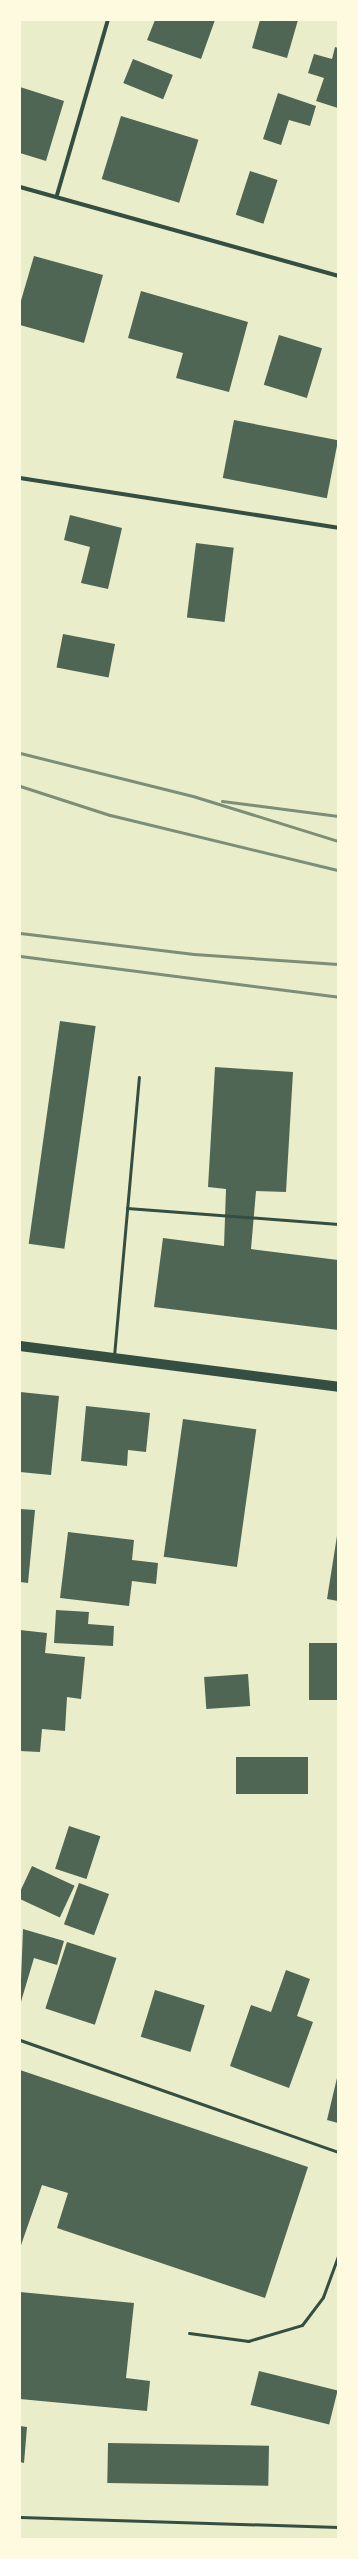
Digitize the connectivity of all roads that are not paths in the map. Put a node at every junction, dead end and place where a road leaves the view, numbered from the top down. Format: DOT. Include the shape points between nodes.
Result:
graph roads {
  1 [pos="108,20"];
  2 [pos="20,187"];
  3 [pos="57,195"];
  4 [pos="338,276"];
  5 [pos="20,478"];
  6 [pos="338,528"];
  7 [pos="139,1077"];
  8 [pos="127,1208"];
  9 [pos="338,1224"];
  10 [pos="20,1346"];
  11 [pos="114,1358"];
  12 [pos="338,1386"];
  13 [pos="20,2040"];
  14 [pos="338,2152"];
  15 [pos="338,2256"];
  16 [pos="188,2333"];
  17 [pos="20,2517"];
  18 [pos="338,2527"];
  1 -- 3 [label="street"];
  2 -- 3 [label="street"];
  3 -- 4 [label="street"];
  5 -- 6 [label="street"];
  7 -- 8 [label="lane"];
  8 -- 9 [label="lane"];
  8 -- 11 [label="lane"];
  10 -- 11 [label="main road"];
  11 -- 12 [label="main road"];
  13 -- 14 [label="lane"];
  15 -- 16 [label="lane" via="323,2297 302,2325 248,2341"];
  17 -- 18 [label="lane"];
}
